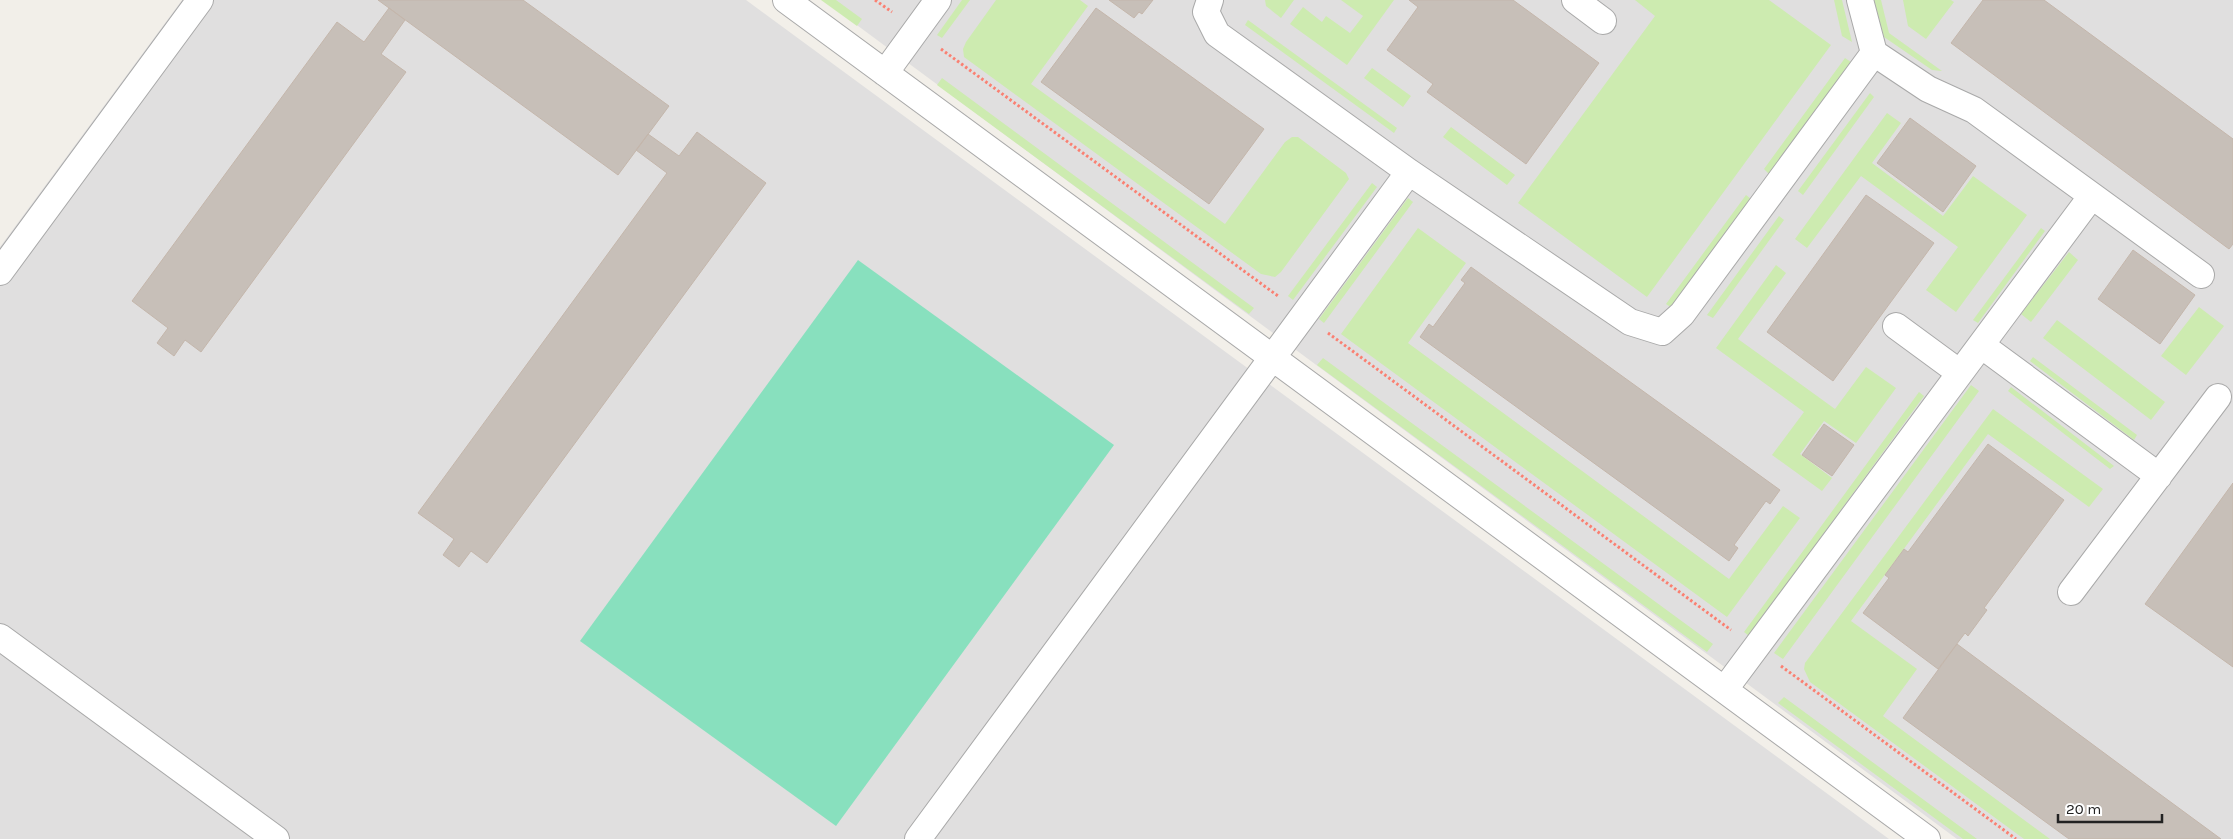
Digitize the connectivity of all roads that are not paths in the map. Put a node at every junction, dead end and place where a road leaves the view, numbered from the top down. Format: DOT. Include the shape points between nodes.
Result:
graph roads {
  1 [pos="200,0"];
  2 [pos="786,0"];
  3 [pos="938,0"];
  4 [pos="1210,0"];
  5 [pos="1575,0"];
  6 [pos="1860,0"];
  7 [pos="1603,21"];
  8 [pos="1874,52"];
  9 [pos="885,72"];
  10 [pos="1409,172"];
  11 [pos="2092,197"];
  12 [pos="0,272"];
  13 [pos="2201,275"];
  14 [pos="1896,326"];
  15 [pos="1981,345"];
  16 [pos="1272,356"];
  17 [pos="1960,373"];
  18 [pos="2218,397"];
  19 [pos="2159,476"];
  20 [pos="2071,592"];
  21 [pos="0,637"];
  22 [pos="1724,689"];
  23 [pos="276,839"];
  24 [pos="918,839"];
  25 [pos="1927,839"];
  1 -- 12 [label="street"];
  2 -- 9 [label="street"];
  3 -- 9 [label="street"];
  4 -- 10 [label="street" via="1206,12 1217,34"];
  5 -- 7 [label="street"];
  6 -- 8 [label="street"];
  8 -- 10 [label="street" via="1682,314 1662,332 1630,322"];
  8 -- 11 [label="street" via="1928,89 1974,110"];
  9 -- 16 [label="street"];
  10 -- 16 [label="street"];
  11 -- 13 [label="street"];
  11 -- 15 [label="street"];
  14 -- 17 [label="street"];
  15 -- 17 [label="street"];
  15 -- 19 [label="street"];
  16 -- 22 [label="street"];
  16 -- 24 [label="street"];
  17 -- 22 [label="street"];
  18 -- 19 [label="street"];
  19 -- 20 [label="street"];
  21 -- 23 [label="street"];
  22 -- 25 [label="street"];
}
